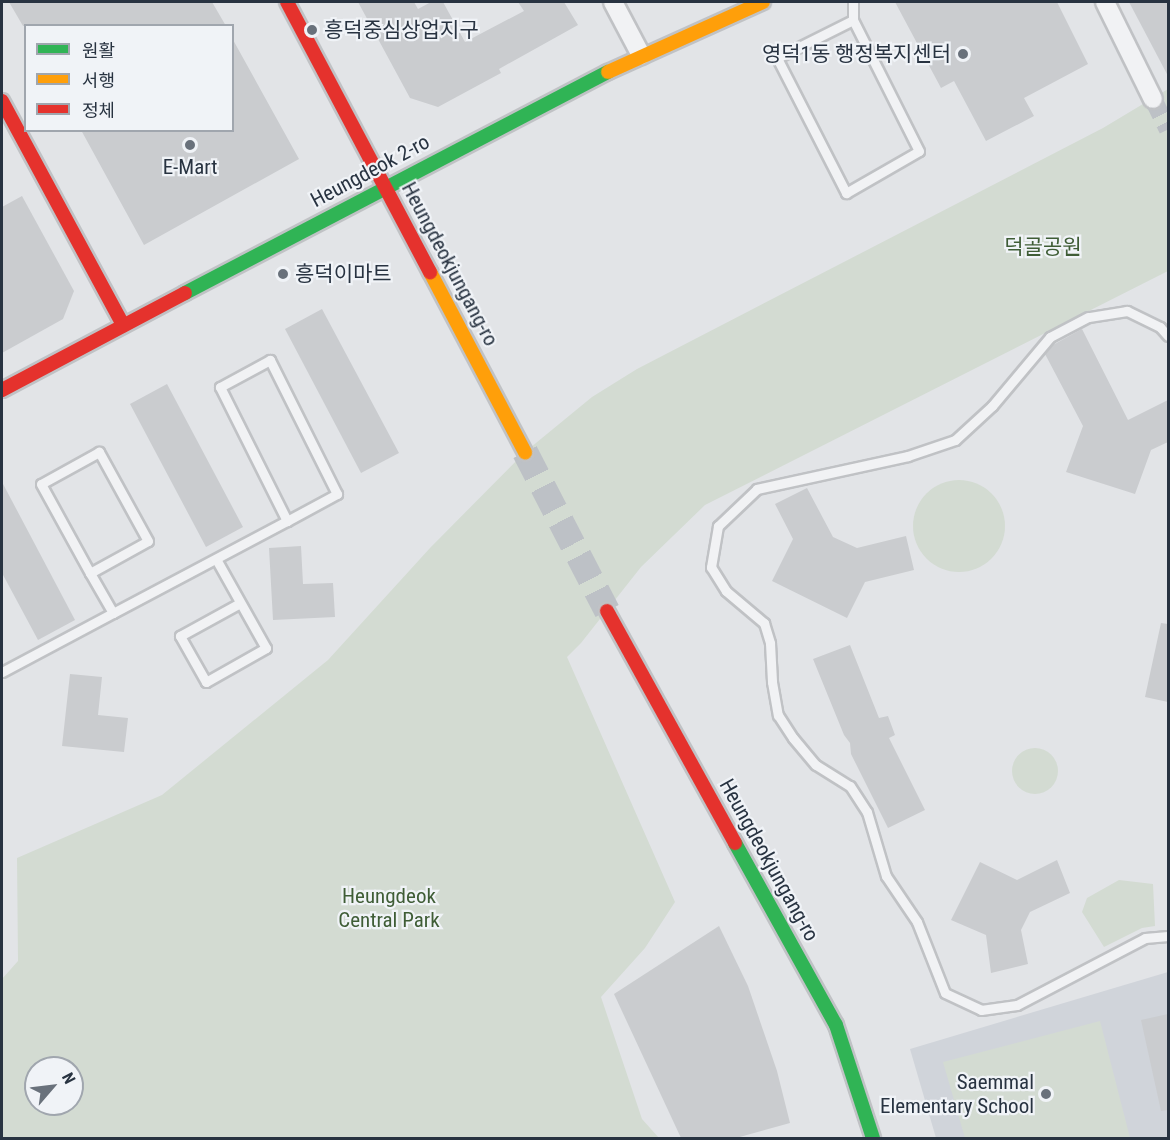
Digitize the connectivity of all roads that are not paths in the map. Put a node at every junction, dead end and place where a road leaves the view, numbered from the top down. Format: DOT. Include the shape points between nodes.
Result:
graph roads {
  1 [pos="287,2"];
  2 [pos="613,2"];
  3 [pos="763,2"];
  4 [pos="854,2"];
  5 [pos="1106,2"];
  6 [pos="854,20"];
  7 [pos="642,55"];
  8 [pos="1153,99"];
  9 [pos="2,101"];
  10 [pos="385,186"];
  11 [pos="123,325"];
  12 [pos="1168,336"];
  13 [pos="2,390"];
  14 [pos="525,452"];
  15 [pos="287,521"];
  16 [pos="216,559"];
  17 [pos="90,573"];
  18 [pos="240,603"];
  19 [pos="607,610"];
  20 [pos="112,613"];
  21 [pos="2,672"];
  22 [pos="1168,936"];
  23 [pos="873,1138"];
  1 -- 10 [label="street, Heungdeokjungang-ro"];
  2 -- 7 [label="street"];
  3 -- 7 [label="street, Heungdeok 2-ro"];
  4 -- 6 [label="lane"];
  5 -- 8 [label="street"];
  6 -- 6 [label="lane" via="919,151 846,193 777,58"];
  7 -- 10 [label="street, Heungdeok 2-ro"];
  9 -- 11 [label="street"];
  10 -- 11 [label="street, Heungdeok 2-ro"];
  10 -- 14 [label="street, Heungdeokjungang-ro"];
  11 -- 13 [label="street, Heungdeok 2-ro"];
  12 -- 22 [label="lane" via="1161,327 1127,310 1088,317 1050,337 992,406 955,440 908,456 757,489 718,526 711,567 726,591 764,623 778,715 816,765 850,786 867,812 886,876 917,922 945,993 981,1010 1017,1005 1145,939"];
  15 -- 15 [label="lane" via="220,387 270,360 337,494"];
  15 -- 16 [label="lane"];
  16 -- 18 [label="lane"];
  16 -- 20 [label="lane"];
  17 -- 17 [label="lane" via="41,484 99,452 148,541"];
  17 -- 20 [label="lane"];
  18 -- 18 [label="lane" via="266,648 206,682 180,636"];
  19 -- 23 [label="street, Heungdeokjungang-ro" via="836,1025"];
  20 -- 21 [label="lane"];
}
